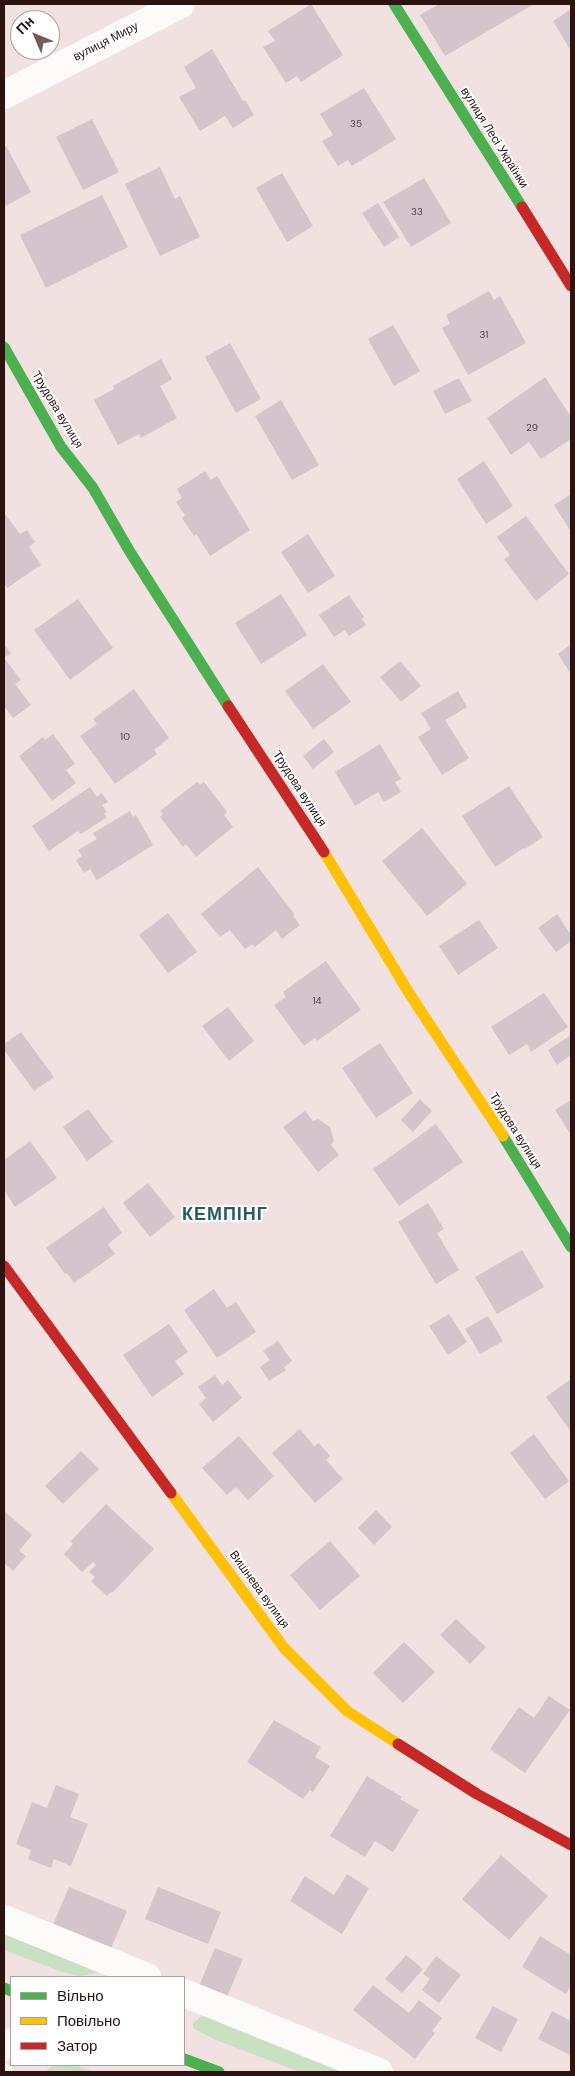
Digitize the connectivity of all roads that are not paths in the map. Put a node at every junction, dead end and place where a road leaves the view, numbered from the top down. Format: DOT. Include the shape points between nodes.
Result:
graph roads {
  1 [pos="181,4"];
  2 [pos="394,4"];
  3 [pos="4,95"];
  4 [pos="571,286"];
  5 [pos="4,347"];
  6 [pos="571,1246"];
  7 [pos="4,1266"];
  8 [pos="571,1845"];
  9 [pos="4,1919"];
  10 [pos="145,1976"];
  11 [pos="185,1993"];
  12 [pos="10,2038"];
  13 [pos="4,2053"];
  14 [pos="185,2059"];
  15 [pos="218,2072"];
  16 [pos="379,2072"];
  1 -- 3 [label="street, вулиця Миру"];
  2 -- 4 [label="main road, вулиця Лесі Українки"];
  5 -- 6 [label="main road, Трудова вулиця" via="61,447 93,488"];
  7 -- 8 [label="main road, Вишнева вулиця" via="284,1648 347,1711 476,1794"];
  9 -- 10 [label="street"];
  11 -- 16 [label="street"];
  12 -- 13 [label="lane"];
  14 -- 15 [label="main road"];
}
